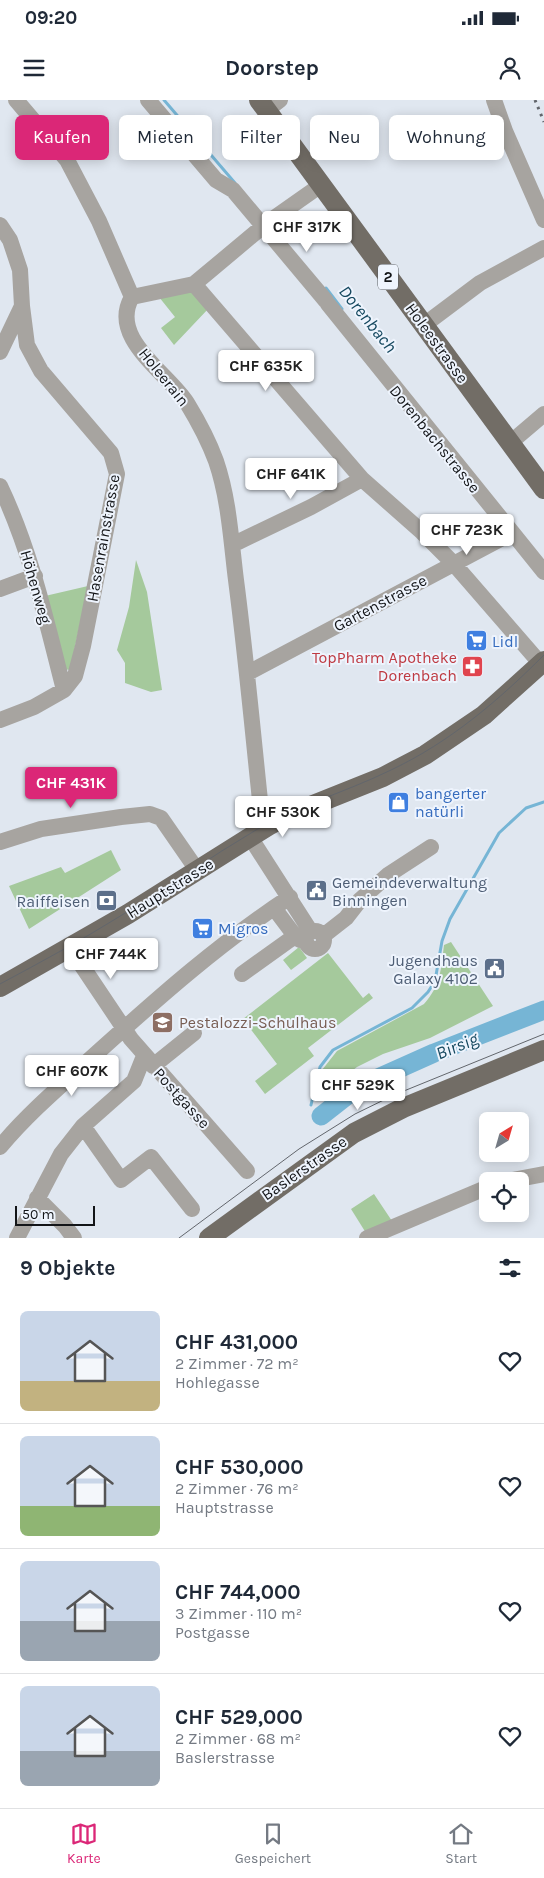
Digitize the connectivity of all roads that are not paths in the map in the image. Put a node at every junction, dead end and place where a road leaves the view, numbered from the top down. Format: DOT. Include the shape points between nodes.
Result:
graph roads {
  1 [pos="16,100"];
  2 [pos="148,100"];
  3 [pos="494,100"];
  4 [pos="269,103"];
  5 [pos="321,185"];
  6 [pos="544,220"];
  7 [pos="268,223"];
  8 [pos="0,225"];
  9 [pos="544,248"];
  10 [pos="194,284"];
  11 [pos="132,297"];
  12 [pos="22,306"];
  13 [pos="424,325"];
  14 [pos="0,352"];
  15 [pos="544,414"];
  16 [pos="510,443"];
  17 [pos="362,479"];
  18 [pos="0,486"];
  19 [pos="544,489"];
  20 [pos="512,533"];
  21 [pos="232,545"];
  22 [pos="454,564"];
  23 [pos="544,572"];
  24 [pos="35,576"];
  25 [pos="0,589"];
  26 [pos="543,660"];
  27 [pos="248,673"];
  28 [pos="64,690"];
  29 [pos="0,720"];
  30 [pos="268,826"];
  31 [pos="250,837"];
  32 [pos="0,842"];
  33 [pos="430,847"];
  34 [pos="197,870"];
  35 [pos="290,897"];
  36 [pos="274,908"];
  37 [pos="309,936"];
  38 [pos="70,948"];
  39 [pos="242,974"];
  40 [pos="0,987"];
  41 [pos="124,1029"];
  42 [pos="191,1035"];
  43 [pos="544,1050"];
  44 [pos="149,1061"];
  45 [pos="83,1126"];
  46 [pos="0,1147"];
  47 [pos="247,1171"];
  48 [pos="544,1174"];
  49 [pos="529,1177"];
  50 [pos="479,1191"];
  51 [pos="37,1198"];
  52 [pos="192,1208"];
  53 [pos="17,1238"];
  54 [pos="74,1238"];
  55 [pos="209,1238"];
  56 [pos="367,1238"];
  1 -- 11 [label="street" via="68,160"];
  2 -- 7 [label="street, Dorenbachstrasse" via="216,180 233,190"];
  3 -- 6 [label="street"];
  4 -- 5 [label="main road, Holeestrasse / 2"];
  5 -- 7 [label="street"];
  5 -- 13 [label="main road, Holeestrasse / 2"];
  7 -- 10 [label="street"];
  7 -- 20 [label="street, Dorenbachstrasse" via="327,303"];
  8 -- 12 [label="street, Hasenrainstrasse" via="10,240 20,270"];
  9 -- 13 [label="street" via="480,282"];
  10 -- 11 [label="street"];
  10 -- 17 [label="street"];
  11 -- 21 [label="street, Holeerain" via="126,314 128,332 186,402 215,460 227,502"];
  12 -- 14 [label="street"];
  12 -- 28 [label="street, Hasenrainstrasse" via="27,345 41,371 111,453 117,474 83,646 75,676"];
  13 -- 16 [label="main road, Holeestrasse / 2"];
  15 -- 16 [label="street"];
  16 -- 19 [label="main road, Holeestrasse / 2"];
  17 -- 21 [label="street"];
  17 -- 22 [label="street"];
  18 -- 24 [label="street, Höhenweg"];
  20 -- 22 [label="street, Gartenstrasse"];
  20 -- 23 [label="street, Dorenbachstrasse"];
  21 -- 27 [label="street, Holeerain"];
  22 -- 26 [label="street"];
  22 -- 27 [label="street, Gartenstrasse"];
  24 -- 25 [label="street"];
  24 -- 28 [label="street, Höhenweg"];
  26 -- 30 [label="main road, Hauptstrasse" via="484,714 425,755 383,777"];
  27 -- 30 [label="street, Holeerain" via="261,810"];
  28 -- 29 [label="street, Hasenrainstrasse" via="34,707"];
  30 -- 31 [label="main road, Hauptstrasse"];
  31 -- 34 [label="main road, Hauptstrasse"];
  31 -- 35 [label="street"];
  32 -- 34 [label="street" via="41,829 150,814 161,818"];
  33 -- 37 [label="street" via="388,875 360,900 346,918"];
  34 -- 38 [label="main road, Hauptstrasse"];
  35 -- 36 [label="street"];
  35 -- 37 [label="street"];
  36 -- 37 [label="street"];
  36 -- 41 [label="street"];
  37 -- 39 [label="street"];
  38 -- 40 [label="main road, Hauptstrasse"];
  38 -- 41 [label="street, Postgasse"];
  41 -- 44 [label="street, Postgasse"];
  41 -- 46 [label="street" via="27,1116"];
  42 -- 44 [label="street"];
  43 -- 55 [label="main road, Baslerstrasse" via="370,1124 330,1149"];
  44 -- 45 [label="street" via="134,1081"];
  44 -- 47 [label="street, Postgasse"];
  45 -- 51 [label="street" via="61,1154"];
  45 -- 52 [label="street" via="121,1180 151,1156"];
  48 -- 49 [label="street"];
  50 -- 56 [label="street"];
  51 -- 53 [label="street"];
  51 -- 54 [label="street"];
}
